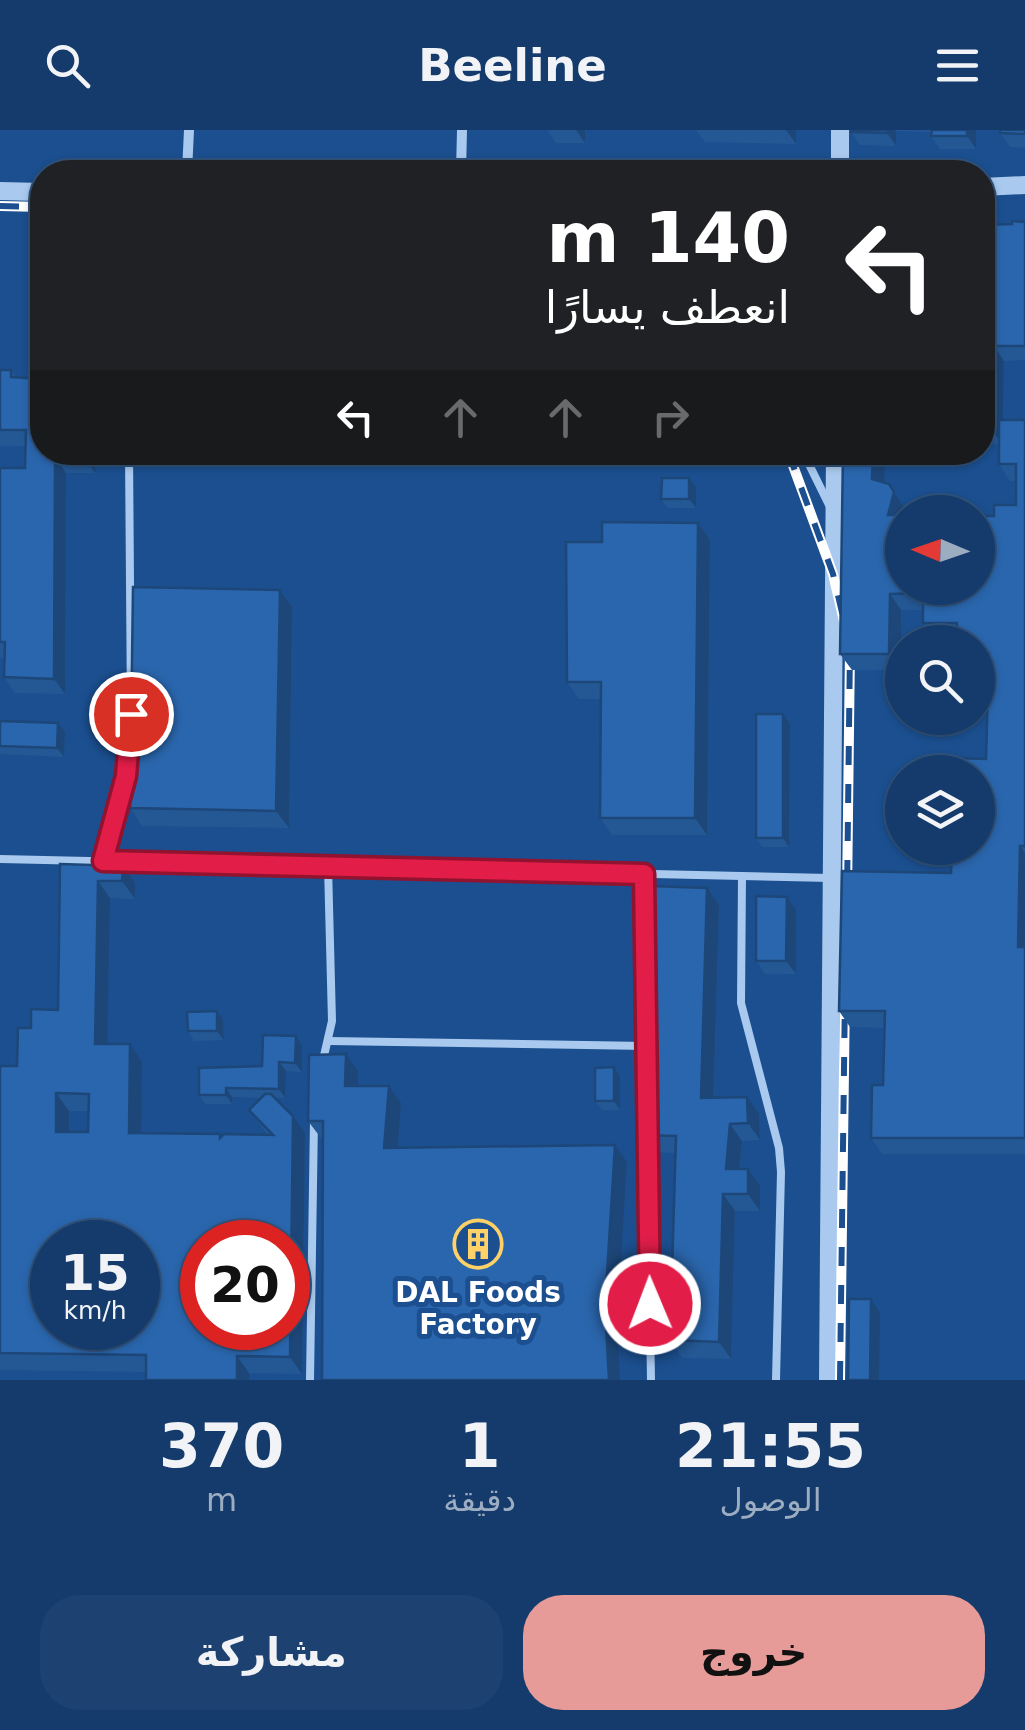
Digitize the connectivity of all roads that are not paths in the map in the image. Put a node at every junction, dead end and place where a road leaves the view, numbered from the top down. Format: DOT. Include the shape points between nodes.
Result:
graph roads {
  1 [pos="188,130"];
  2 [pos="462,130"];
  3 [pos="840,130"];
  4 [pos="187,160"];
  5 [pos="461,160"];
  6 [pos="840,160"];
  7 [pos="1025,185"];
  8 [pos="995,186"];
  9 [pos="0,192"];
  10 [pos="30,192"];
  11 [pos="129,465"];
  12 [pos="809,465"];
  13 [pos="835,465"];
  14 [pos="834,516"];
  15 [pos="0,858"];
  16 [pos="103,861"];
  17 [pos="328,866"];
  18 [pos="644,874"];
  19 [pos="742,876"];
  20 [pos="831,878"];
  21 [pos="329,1041"];
  22 [pos="646,1046"];
  23 [pos="314,1068"];
  24 [pos="647,1082"];
  25 [pos="314,1107"];
  26 [pos="647,1117"];
  27 [pos="310,1380"];
  28 [pos="651,1380"];
  29 [pos="776,1380"];
  30 [pos="828,1380"];
  1 -- 4 [label="street"];
  2 -- 5 [label="street"];
  3 -- 6 [label="street"];
  7 -- 8 [label="street"];
  9 -- 10 [label="street"];
  11 -- 16 [label="lane" via="131,714 126,776"];
  12 -- 14 [label="lane"];
  13 -- 14 [label="street"];
  14 -- 20 [label="street"];
  15 -- 16 [label="lane"];
  16 -- 17 [label="lane"];
  17 -- 18 [label="lane"];
  17 -- 21 [label="lane"];
  18 -- 19 [label="lane"];
  18 -- 22 [label="lane"];
  19 -- 20 [label="lane"];
  19 -- 29 [label="lane" via="741,1003 781,1172"];
  20 -- 30 [label="street"];
  21 -- 22 [label="lane"];
  21 -- 23 [label="lane"];
  22 -- 24 [label="lane"];
  25 -- 27 [label="lane"];
  26 -- 28 [label="lane"];
}
